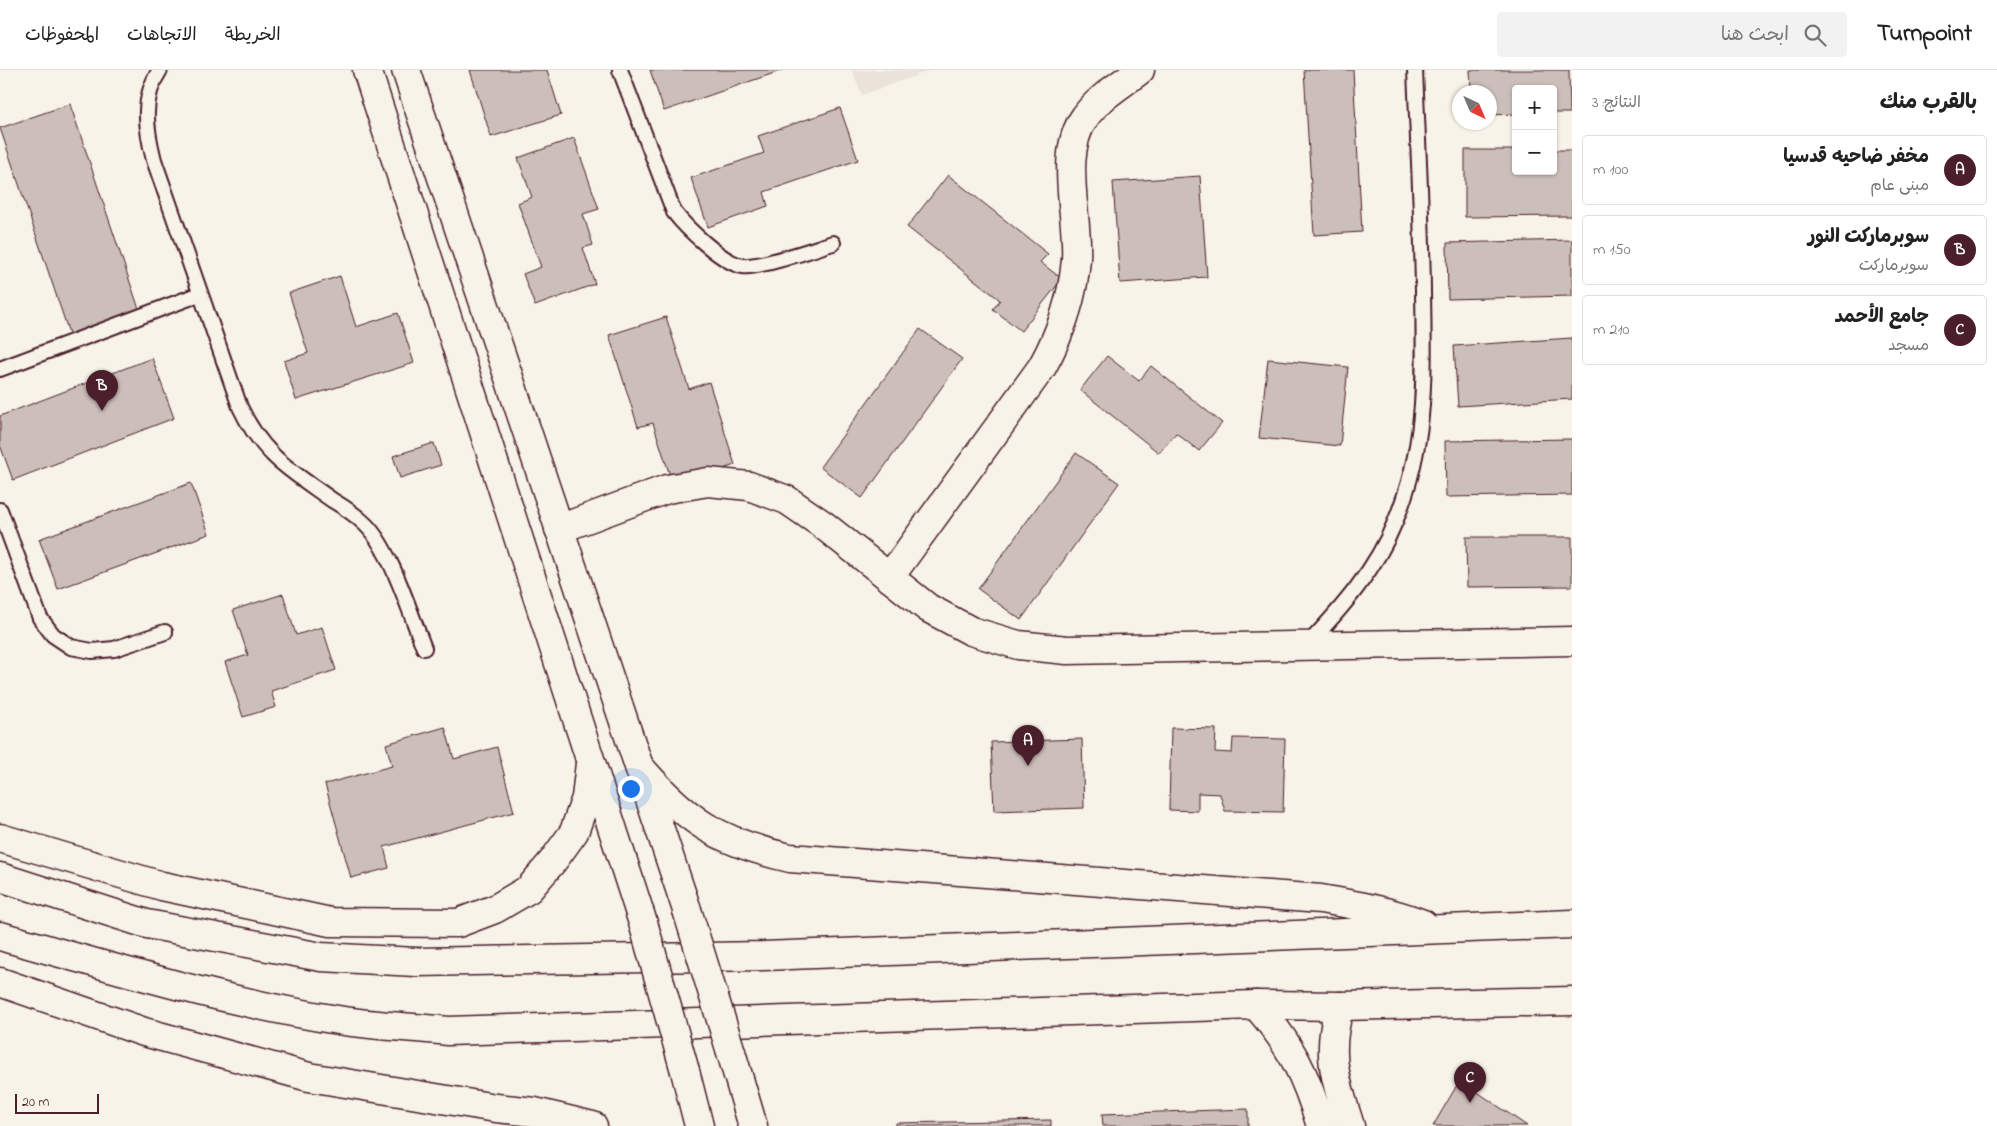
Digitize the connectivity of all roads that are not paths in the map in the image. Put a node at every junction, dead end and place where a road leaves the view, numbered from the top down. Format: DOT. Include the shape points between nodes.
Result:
graph roads {
  1 [pos="160,70"];
  2 [pos="367,70"];
  3 [pos="406,70"];
  4 [pos="620,70"];
  5 [pos="1140,70"];
  6 [pos="1415,70"];
  7 [pos="833,243"];
  8 [pos="200,294"];
  9 [pos="0,369"];
  10 [pos="0,510"];
  11 [pos="559,529"];
  12 [pos="889,578"];
  13 [pos="165,632"];
  14 [pos="1572,641"];
  15 [pos="1307,645"];
  16 [pos="424,648"];
  17 [pos="590,763"];
  18 [pos="639,766"];
  19 [pos="0,838"];
  20 [pos="0,877"];
  21 [pos="1572,924"];
  22 [pos="1439,930"];
  23 [pos="0,936"];
  24 [pos="0,982"];
  25 [pos="1572,1001"];
  26 [pos="1256,1005"];
  27 [pos="1340,1006"];
  28 [pos="593,1126"];
  29 [pos="699,1126"];
  30 [pos="753,1126"];
  31 [pos="1321,1126"];
  32 [pos="1350,1126"];
  1 -- 8 [label="lane" via="148,101 146,131"];
  2 -- 17 [label="main road"];
  3 -- 11 [label="main road"];
  4 -- 7 [label="lane" via="674,212 690,230 728,261 754,266"];
  5 -- 12 [label="main road" via="1098,103 1076,133 1071,151 1076,257 1073,286 1056,342 1042,367"];
  6 -- 15 [label="lane" via="1423,286 1422,425 1412,475 1395,523 1372,567 1342,608"];
  8 -- 9 [label="lane"];
  8 -- 16 [label="lane" via="248,424 259,441 286,468 356,516 374,534 386,555"];
  10 -- 13 [label="lane" via="40,618 53,635 71,647 92,651 114,649"];
  11 -- 12 [label="main road" via="667,489 708,482 749,486 787,500"];
  11 -- 18 [label="main road"];
  12 -- 15 [label="main road" via="928,608 972,631 1018,645 1067,650"];
  14 -- 15 [label="main road"];
  17 -- 19 [label="main road" via="586,798 574,832 553,861 529,889 495,909 458,923 330,922 162,886"];
  17 -- 29 [label="main road, bridge" via="644,926"];
  18 -- 22 [label="main road" via="662,794 690,818 720,836 754,850 790,858 1320,899 1393,913"];
  18 -- 30 [label="main road, bridge"];
  20 -- 22 [label="main road" via="147,924 321,958 416,962 764,956"];
  21 -- 22 [label="main road"];
  23 -- 26 [label="main road" via="246,1002 339,1020 448,1031"];
  24 -- 28 [label="main road" via="144,1032 310,1077 535,1112"];
  25 -- 27 [label="main road"];
  26 -- 27 [label="main road"];
  26 -- 31 [label="main road" via="1288,1044 1300,1066"];
  27 -- 32 [label="main road" via="1334,1025 1333,1064"];
}
